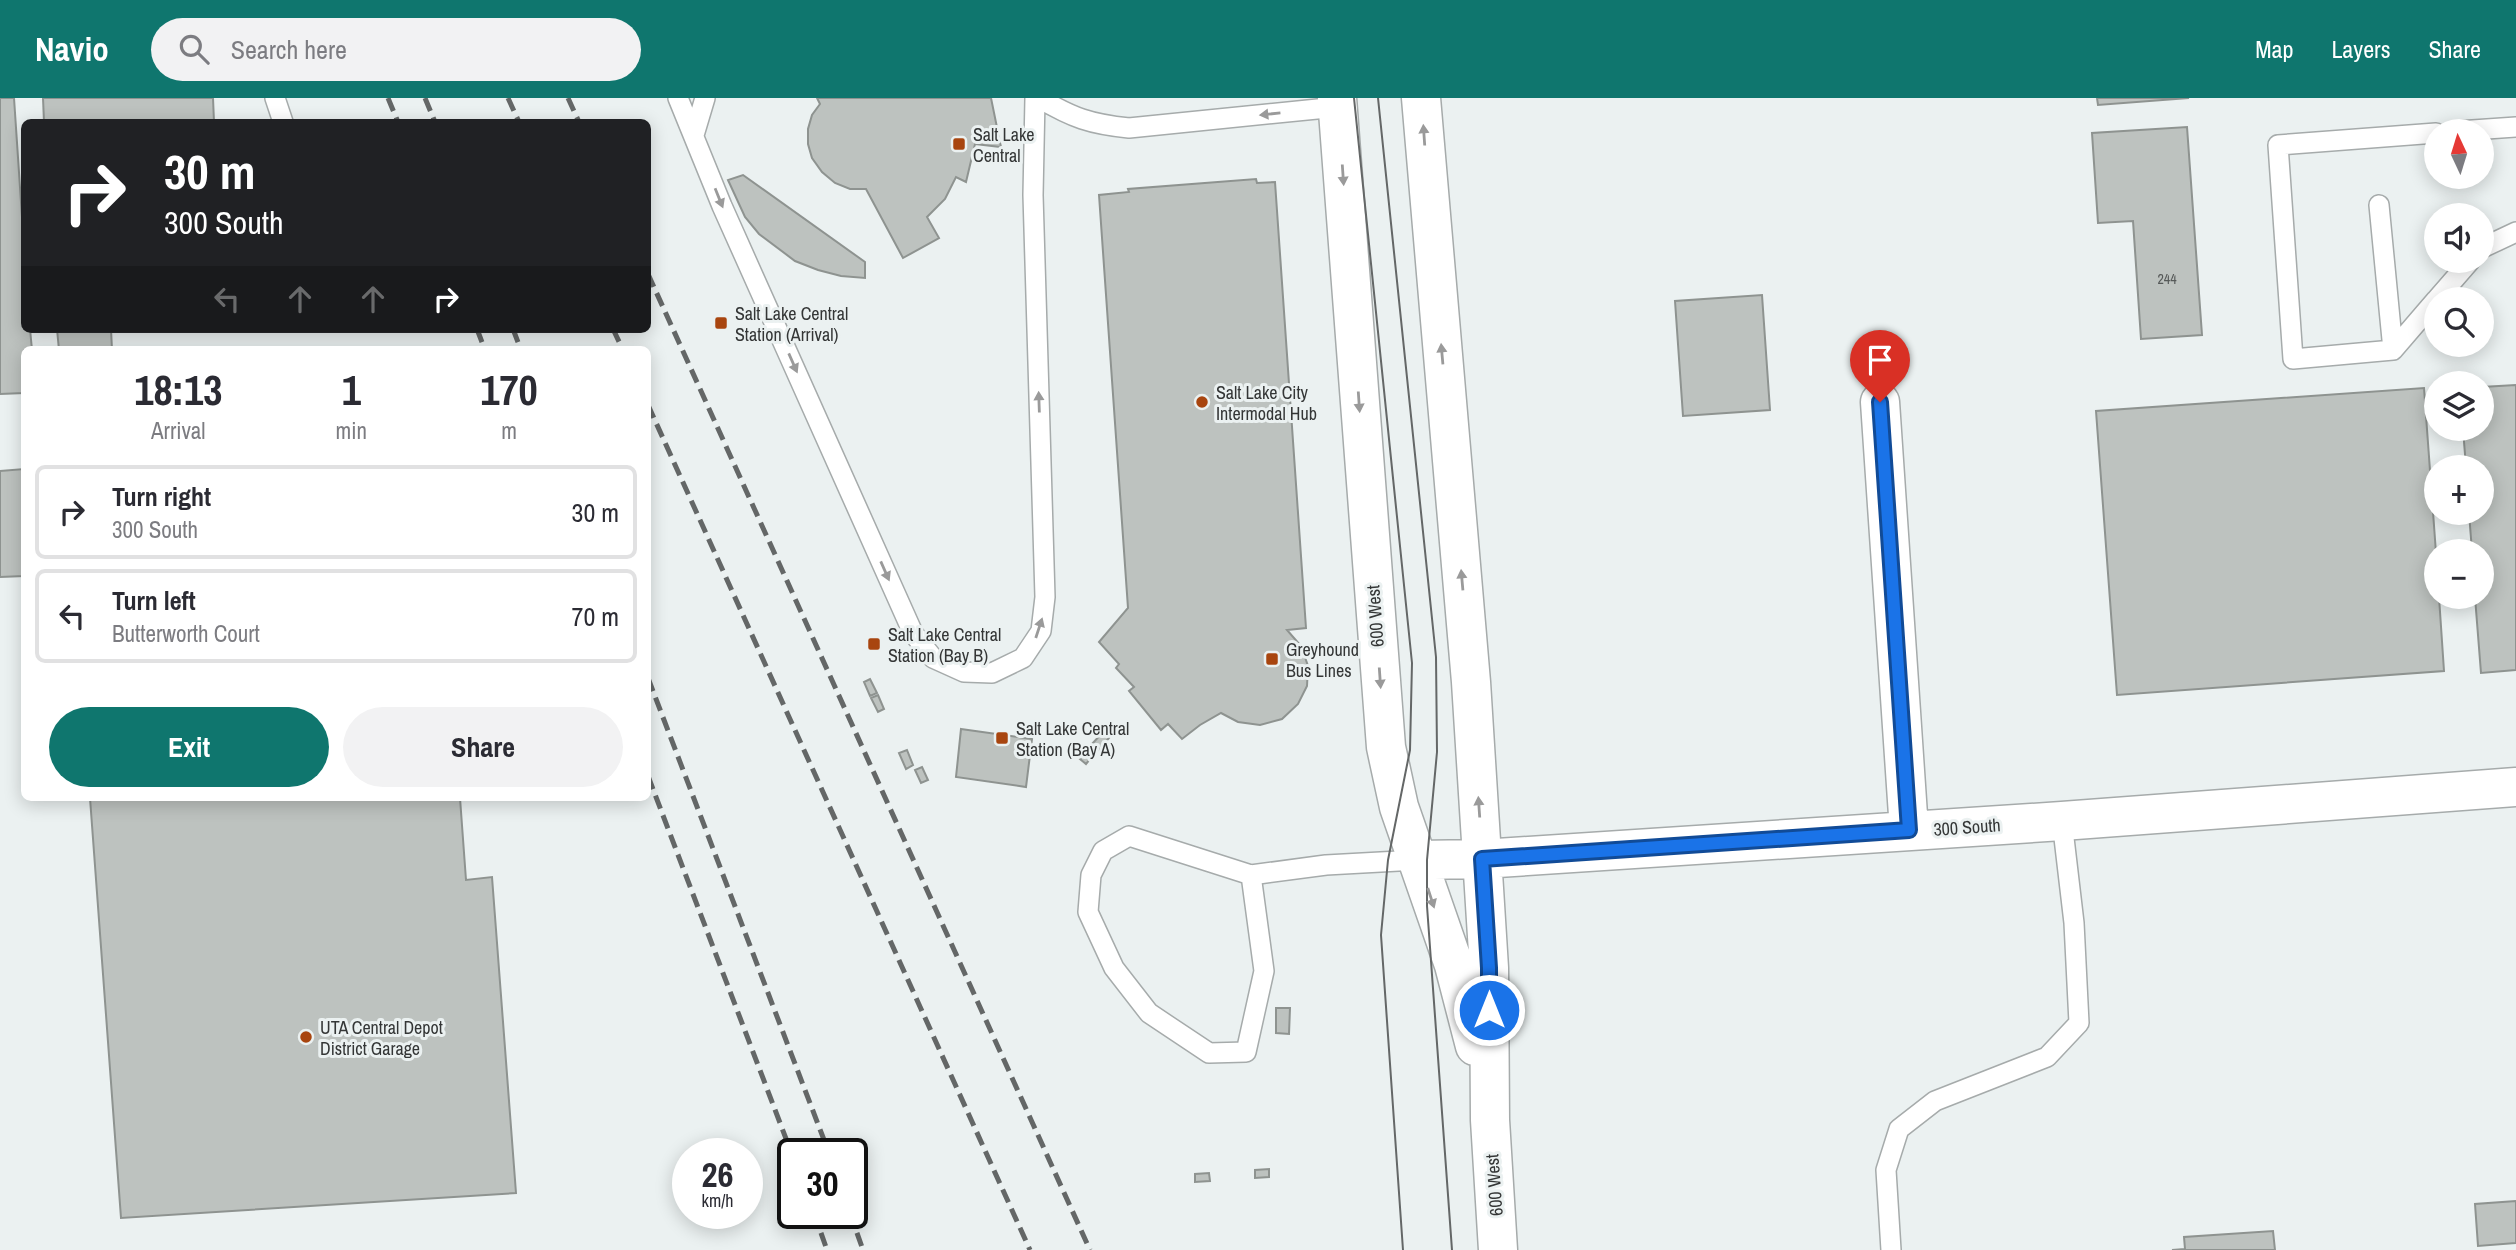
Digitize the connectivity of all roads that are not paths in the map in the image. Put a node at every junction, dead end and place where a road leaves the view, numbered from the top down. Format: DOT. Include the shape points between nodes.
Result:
graph roads {
  1 [pos="275,98"];
  2 [pos="678,98"];
  3 [pos="705,98"];
  4 [pos="1037,98"];
  5 [pos="1421,98"];
  6 [pos="1337,103"];
  7 [pos="282,119"];
  8 [pos="2516,127"];
  9 [pos="2494,129"];
  10 [pos="2424,134"];
  11 [pos="694,135"];
  12 [pos="2379,205"];
  13 [pos="2516,232"];
  14 [pos="2494,242"];
  15 [pos="2460,273"];
  16 [pos="2447,287"];
  17 [pos="2424,314"];
  18 [pos="2393,349"];
  19 [pos="1880,402"];
  20 [pos="2516,787"];
  21 [pos="2062,821"];
  22 [pos="1909,830"];
  23 [pos="1482,859"];
  24 [pos="1417,860"];
  25 [pos="1251,875"];
  26 [pos="1490,1120"];
  27 [pos="1498,1250"];
  28 [pos="1888,1250"];
  1 -- 7 [label="lane"];
  2 -- 11 [label="lane"];
  3 -- 11 [label="lane"];
  6 -- 4 [label="lane, one-way" via="1129,128 1095,124"];
  11 -- 4 [label="lane, one-way" via="913,633 933,658 964,672 992,673 1023,658 1041,631 1045,597 1033,194"];
  23 -- 5 [label="street, 600 West, one-way"];
  6 -- 24 [label="street, 600 West, one-way" via="1385,735 1399,807"];
  8 -- 9 [label="lane"];
  10 -- 18 [label="lane" via="2278,145 2293,359"];
  12 -- 18 [label="lane"];
  13 -- 14 [label="lane"];
  15 -- 16 [label="lane"];
  17 -- 18 [label="lane"];
  19 -- 22 [label="street"];
  20 -- 21 [label="street, 300 South"];
  21 -- 22 [label="street, 300 South"];
  21 -- 28 [label="lane" via="2079,1023 2047,1057 1935,1101 1899,1129 1886,1170"];
  22 -- 23 [label="street, 300 South"];
  23 -- 24 [label="street, 300 South"];
  23 -- 26 [label="street, 600 West" via="1489,968"];
  24 -- 25 [label="lane"];
  24 -- 26 [label="street, 600 West, one-way" via="1469,1017"];
  25 -- 25 [label="lane" via="1129,836 1103,851 1091,875 1088,912 1114,968 1149,1013 1209,1053 1246,1052 1264,971"];
  26 -- 27 [label="street, 600 West"];
}
